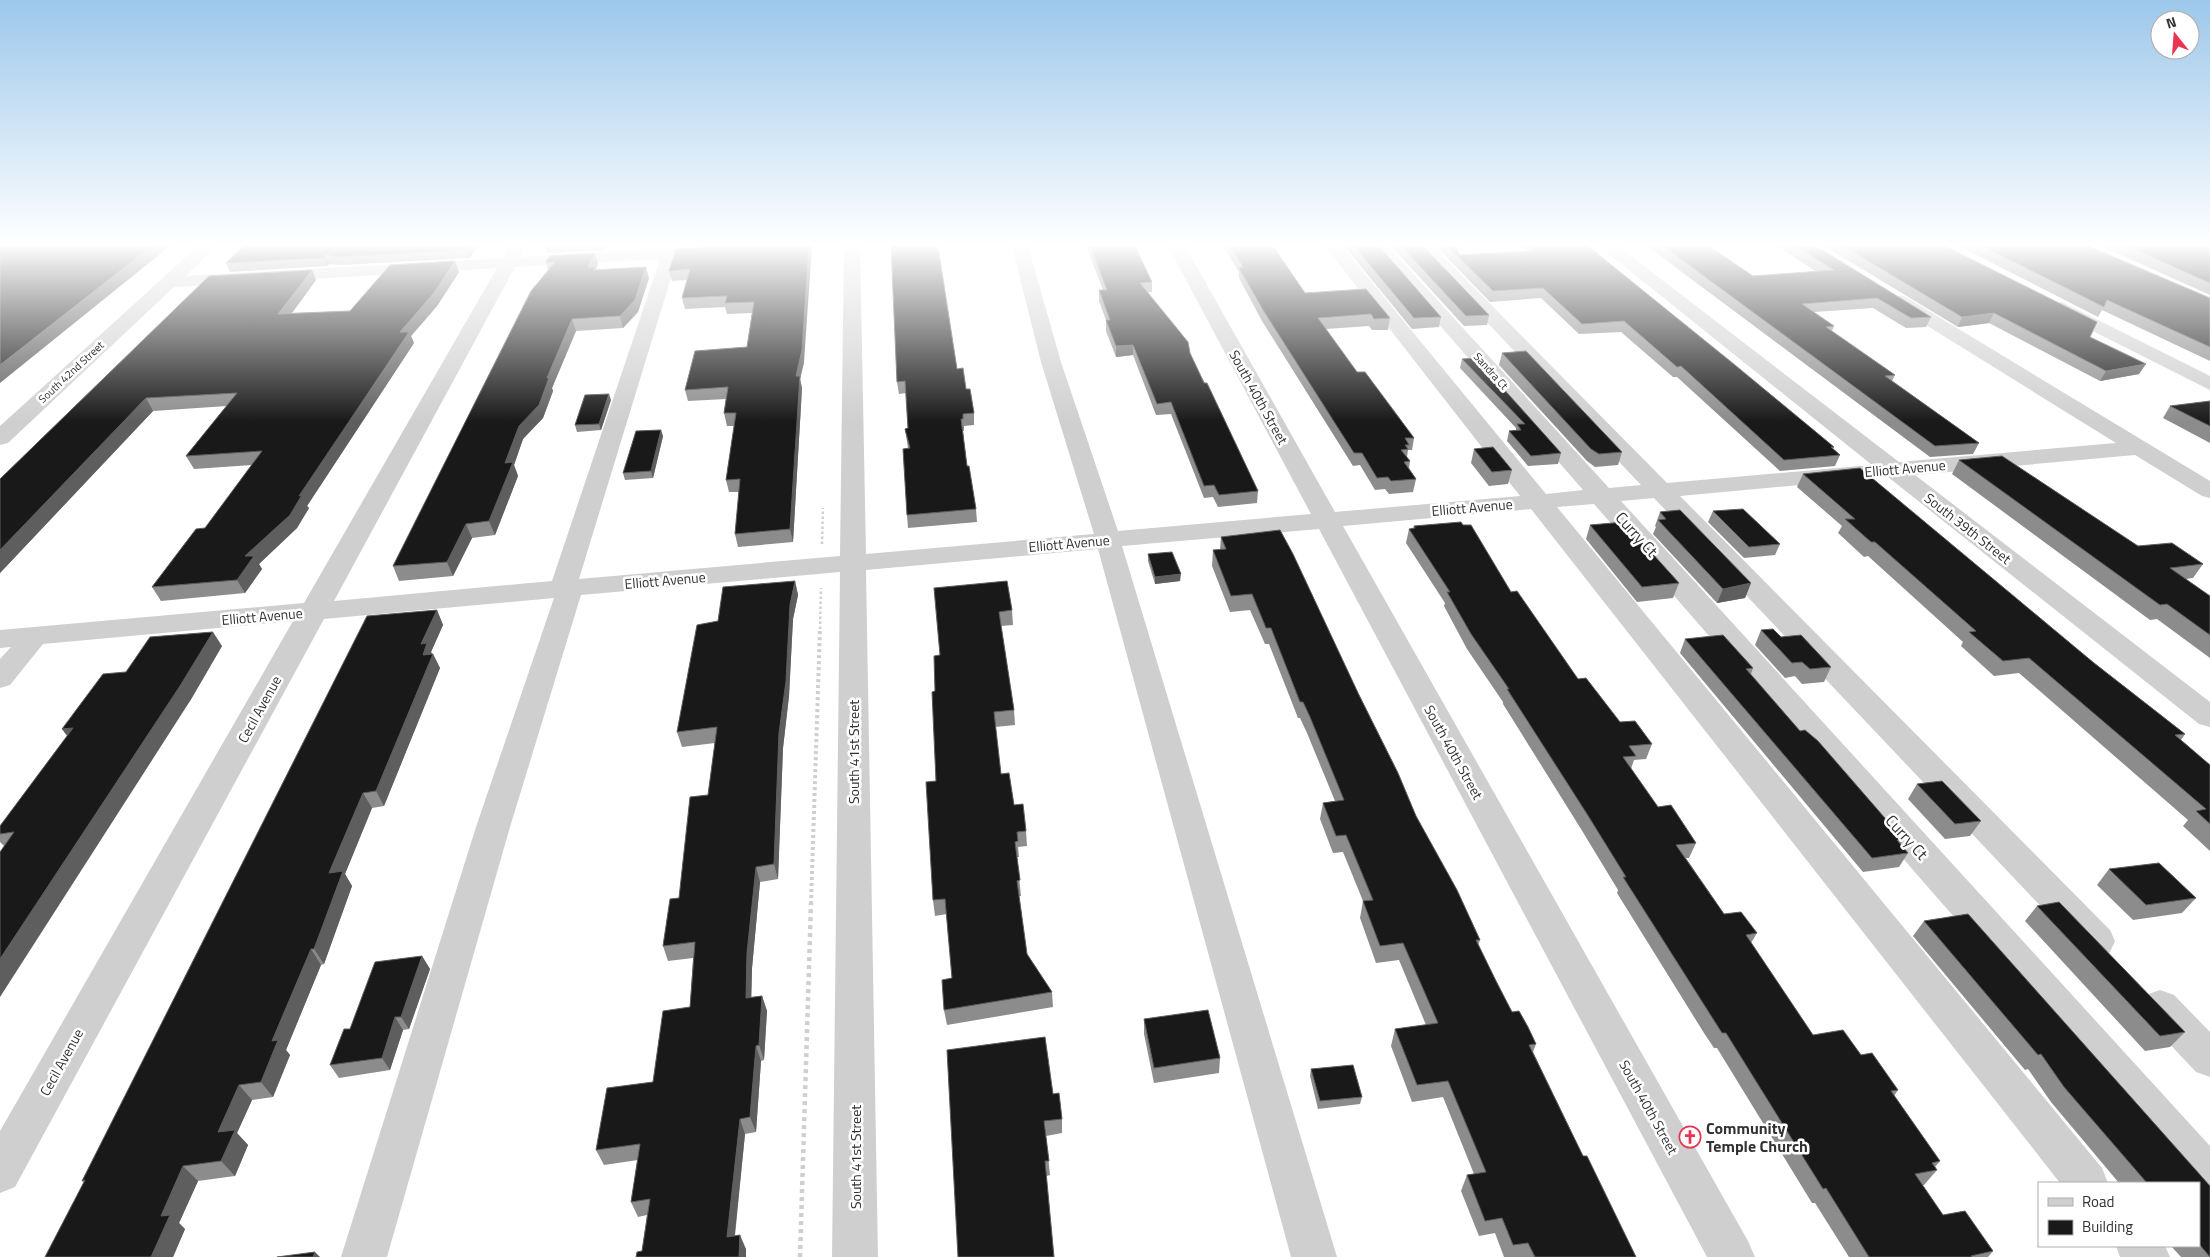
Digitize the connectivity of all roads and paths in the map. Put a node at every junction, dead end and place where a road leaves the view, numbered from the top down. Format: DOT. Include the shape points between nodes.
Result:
graph roads {
  1 [pos="144,305"];
  2 [pos="486,305"];
  3 [pos="654,305"];
  4 [pos="852,305"];
  5 [pos="1038,305"];
  6 [pos="1208,305"];
  7 [pos="1380,305"];
  8 [pos="1432,305"];
  9 [pos="1480,305"];
  10 [pos="1683,305"];
  11 [pos="1905,305"];
  12 [pos="2054,305"];
  13 [pos="2210,384"];
  14 [pos="0,438"];
  15 [pos="2137,448"];
  16 [pos="1893,469"];
  17 [pos="1661,491"];
  18 [pos="2210,491"];
  19 [pos="1603,496"];
  20 [pos="1537,501"];
  21 [pos="823,506"];
  22 [pos="1326,520"];
  23 [pos="1108,540"];
  24 [pos="853,563"];
  25 [pos="821,565"];
  26 [pos="566,589"];
  27 [pos="314,612"];
  28 [pos="35,636"];
  29 [pos="0,640"];
  30 [pos="0,678"];
  31 [pos="2210,717"];
  32 [pos="2114,959"];
  33 [pos="2142,988"];
  34 [pos="2210,1059"];
  35 [pos="0,1172"];
  36 [pos="2210,1178"];
  37 [pos="2086,1182"];
  38 [pos="2139,1247"];
  39 [pos="364,1257"];
  40 [pos="800,1257"];
  41 [pos="855,1257"];
  42 [pos="1314,1257"];
  43 [pos="1732,1257"];
  44 [pos="2147,1257"];
  1 -- 14 [label="street, South 42nd Street"];
  2 -- 27 [label="street, Cecil Avenue"];
  3 -- 26 [label="street"];
  4 -- 24 [label="street, South 41st Street"];
  5 -- 23 [label="street" via="1051,362"];
  6 -- 22 [label="street, South 40th Street"];
  7 -- 20 [label="street"];
  8 -- 19 [label="street, Sandra Ct"];
  9 -- 17 [label="street"];
  10 -- 16 [label="street, South 39th Street"];
  11 -- 15 [label="street"];
  12 -- 13 [label="street"];
  15 -- 16 [label="street, Elliott Avenue"];
  15 -- 18 [label="street"];
  16 -- 17 [label="street, Elliott Avenue"];
  16 -- 31 [label="street, South 39th Street"];
  17 -- 19 [label="street, Elliott Avenue"];
  17 -- 32 [label="street"];
  19 -- 20 [label="street, Elliott Avenue"];
  19 -- 36 [label="street, Curry Ct"];
  20 -- 22 [label="street, Elliott Avenue"];
  20 -- 37 [label="street"];
  21 -- 25 [label="path"];
  22 -- 23 [label="street, Elliott Avenue"];
  22 -- 43 [label="street, South 40th Street"];
  23 -- 24 [label="street, Elliott Avenue"];
  23 -- 42 [label="street"];
  24 -- 25 [label="street, Elliott Avenue"];
  24 -- 41 [label="street, South 41st Street"];
  25 -- 26 [label="street, Elliott Avenue"];
  25 -- 40 [label="path"];
  26 -- 27 [label="street, Elliott Avenue"];
  26 -- 39 [label="street"];
  27 -- 28 [label="street, Elliott Avenue"];
  27 -- 35 [label="street, Cecil Avenue"];
  28 -- 29 [label="street, Elliott Avenue"];
  28 -- 30 [label="street"];
  33 -- 34 [label="street"];
  38 -- 44 [label="street"];
}
